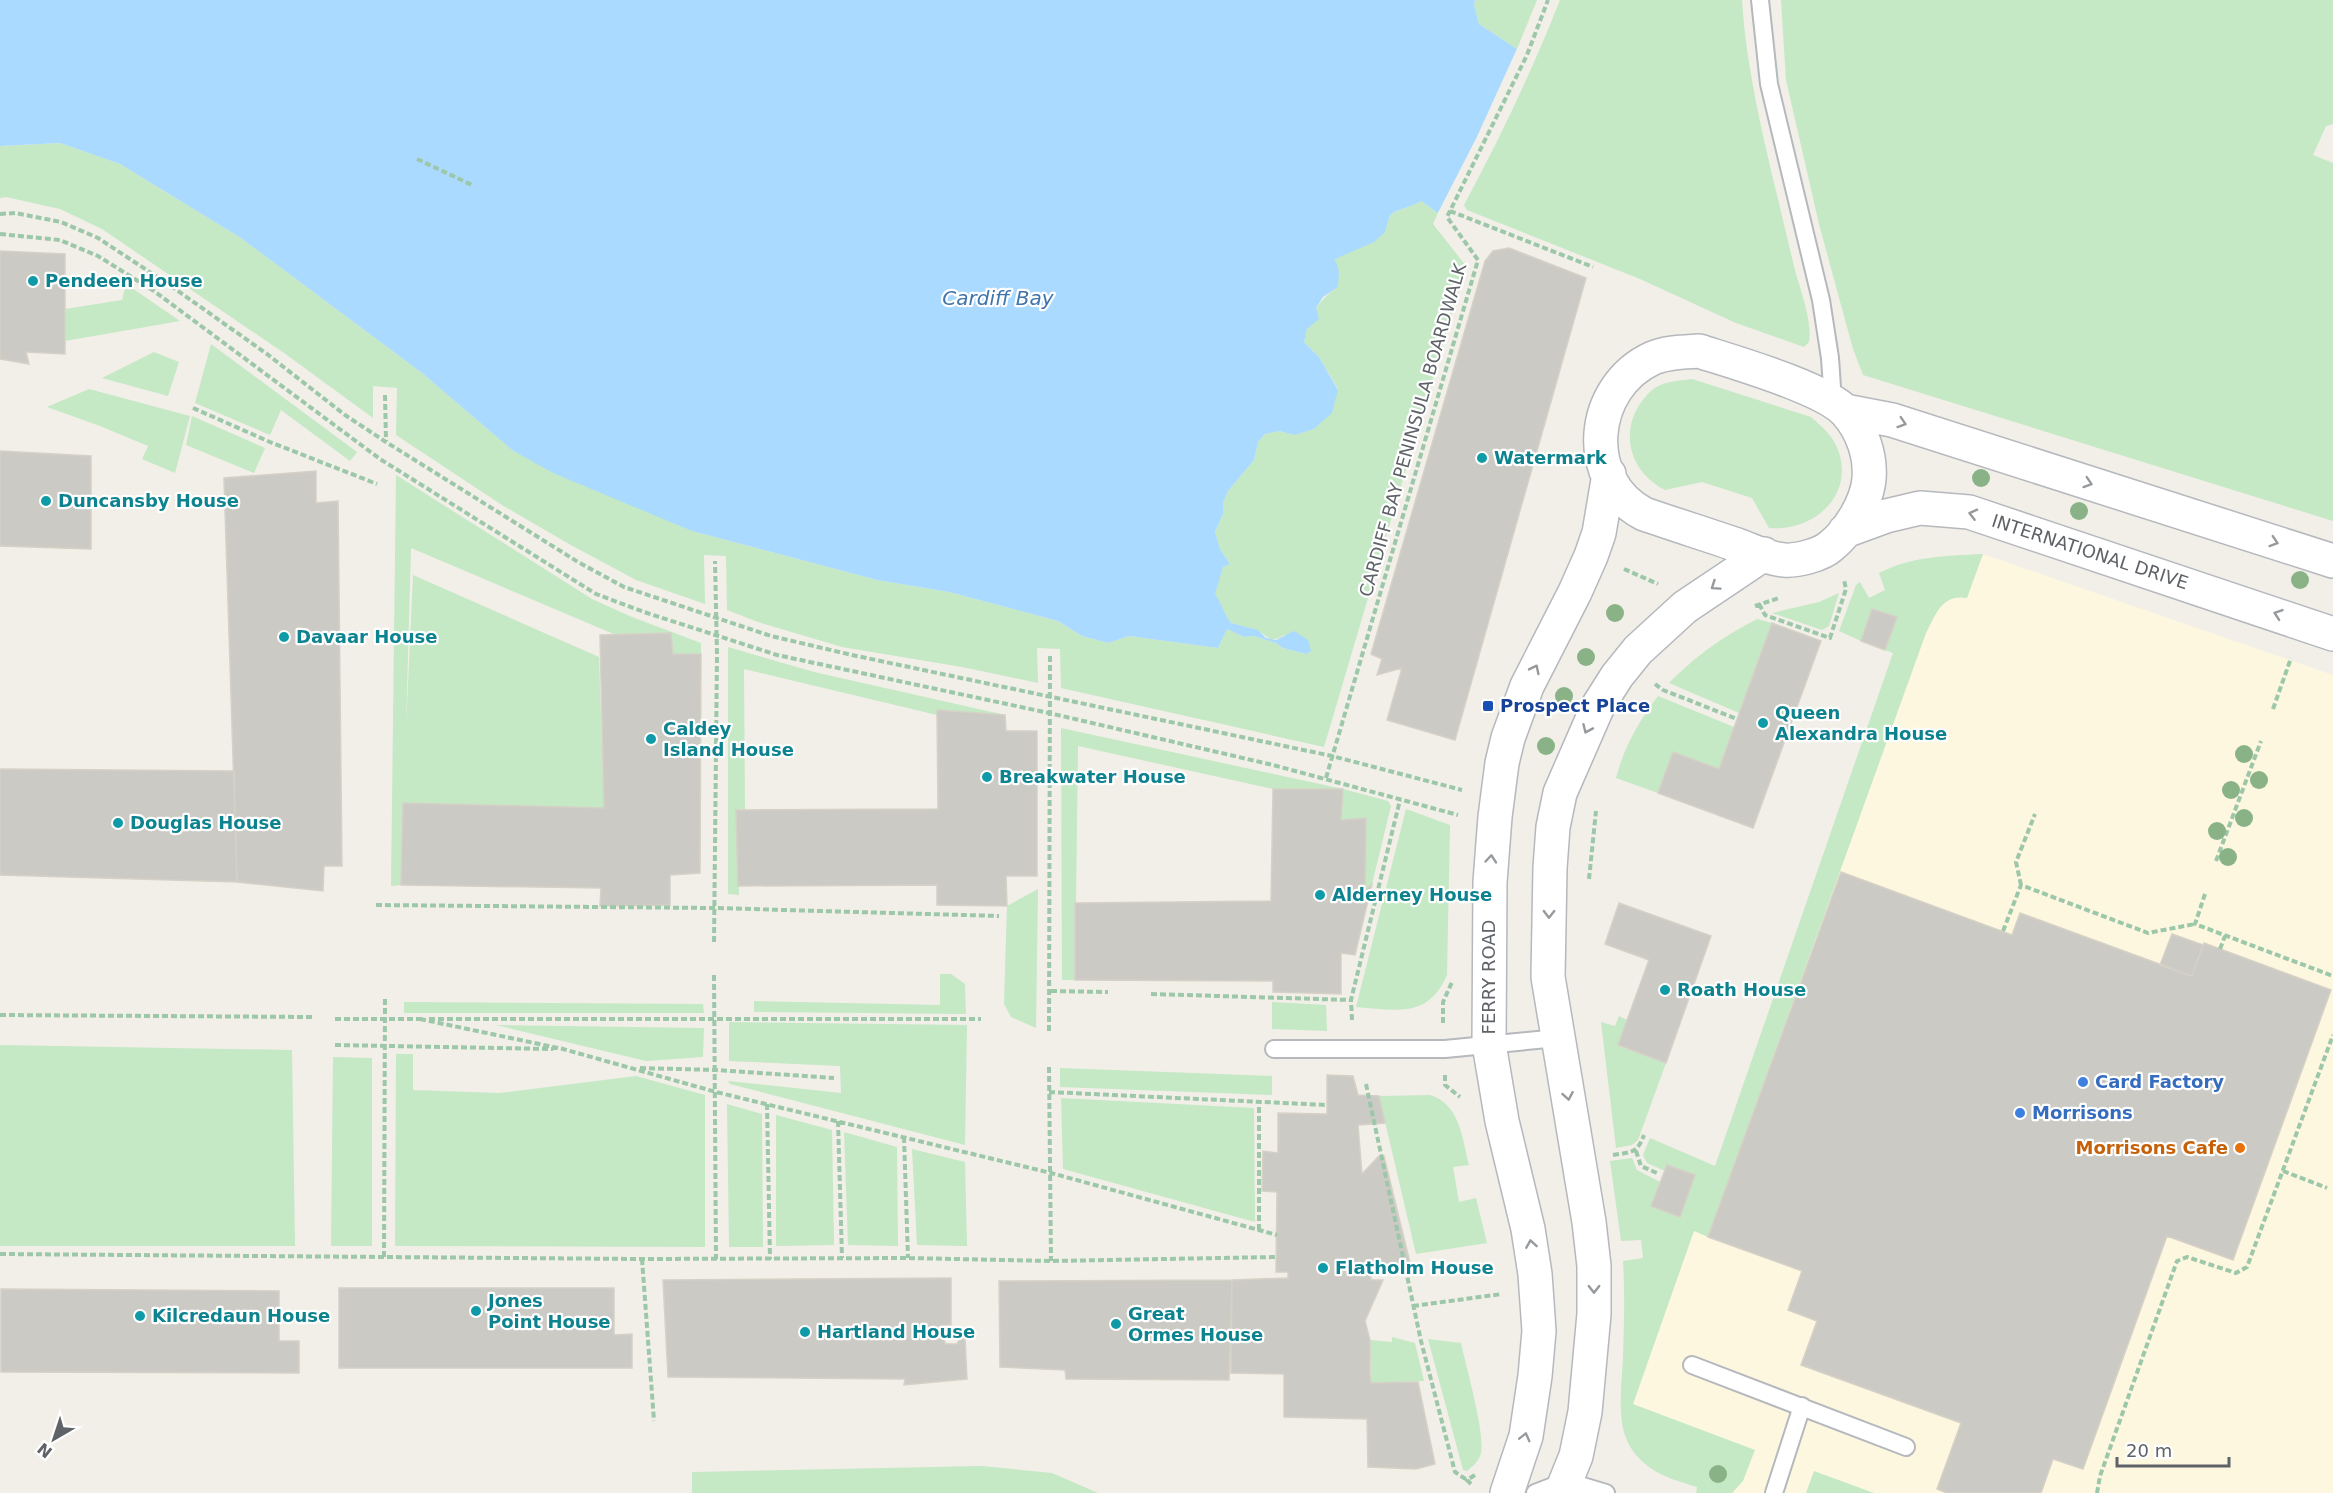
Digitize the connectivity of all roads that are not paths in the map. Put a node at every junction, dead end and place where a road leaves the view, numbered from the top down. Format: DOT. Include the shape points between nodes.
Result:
graph roads {
  1 [pos="1760,0"];
  2 [pos="1839,406"];
  3 [pos="1609,474"];
  4 [pos="1845,531"];
  5 [pos="1764,554"];
  6 [pos="2333,561"];
  7 [pos="2333,634"];
  8 [pos="1558,1038"];
  9 [pos="1489,1044"];
  10 [pos="1274,1049"];
  11 [pos="1692,1365"];
  12 [pos="1802,1406"];
  13 [pos="1906,1447"];
  14 [pos="1563,1487"];
  15 [pos="1507,1493"];
  16 [pos="1535,1493"];
  17 [pos="1606,1493"];
  18 [pos="1774,1493"];
  1 -- 2 [label="lane" via="1769,84 1821,300"];
  2 -- 3 [label="street" via="1814,392 1699,351 1653,358 1618,384 1607,404 1600,453"];
  2 -- 4 [label="street" via="1863,441 1868,456 1869,480 1864,500"];
  2 -- 6 [label="street, one-way"];
  3 -- 5 [label="street" via="1620,496 1644,514"];
  9 -- 3 [label="street, FERRY ROAD, one-way" via="1490,882 1502,764 1527,686 1592,556"];
  4 -- 5 [label="street" via="1831,546 1816,554 1784,560"];
  7 -- 4 [label="street, INTERNATIONAL DRIVE, one-way" via="1969,512 1920,508"];
  5 -- 8 [label="street, one-way" via="1685,607 1638,650 1617,676 1585,733 1560,793 1553,827 1548,977"];
  8 -- 9 [label="lane"];
  8 -- 14 [label="street, one-way" via="1594,1266 1587,1402 1576,1456"];
  9 -- 10 [label="lane" via="1445,1049"];
  15 -- 9 [label="street, FERRY ROAD, one-way" via="1526,1436 1539,1331 1528,1229 1502,1121"];
  11 -- 12 [label="lane"];
  12 -- 13 [label="lane"];
  12 -- 18 [label="lane"];
  14 -- 16 [label="lane"];
  14 -- 17 [label="lane"];
}
